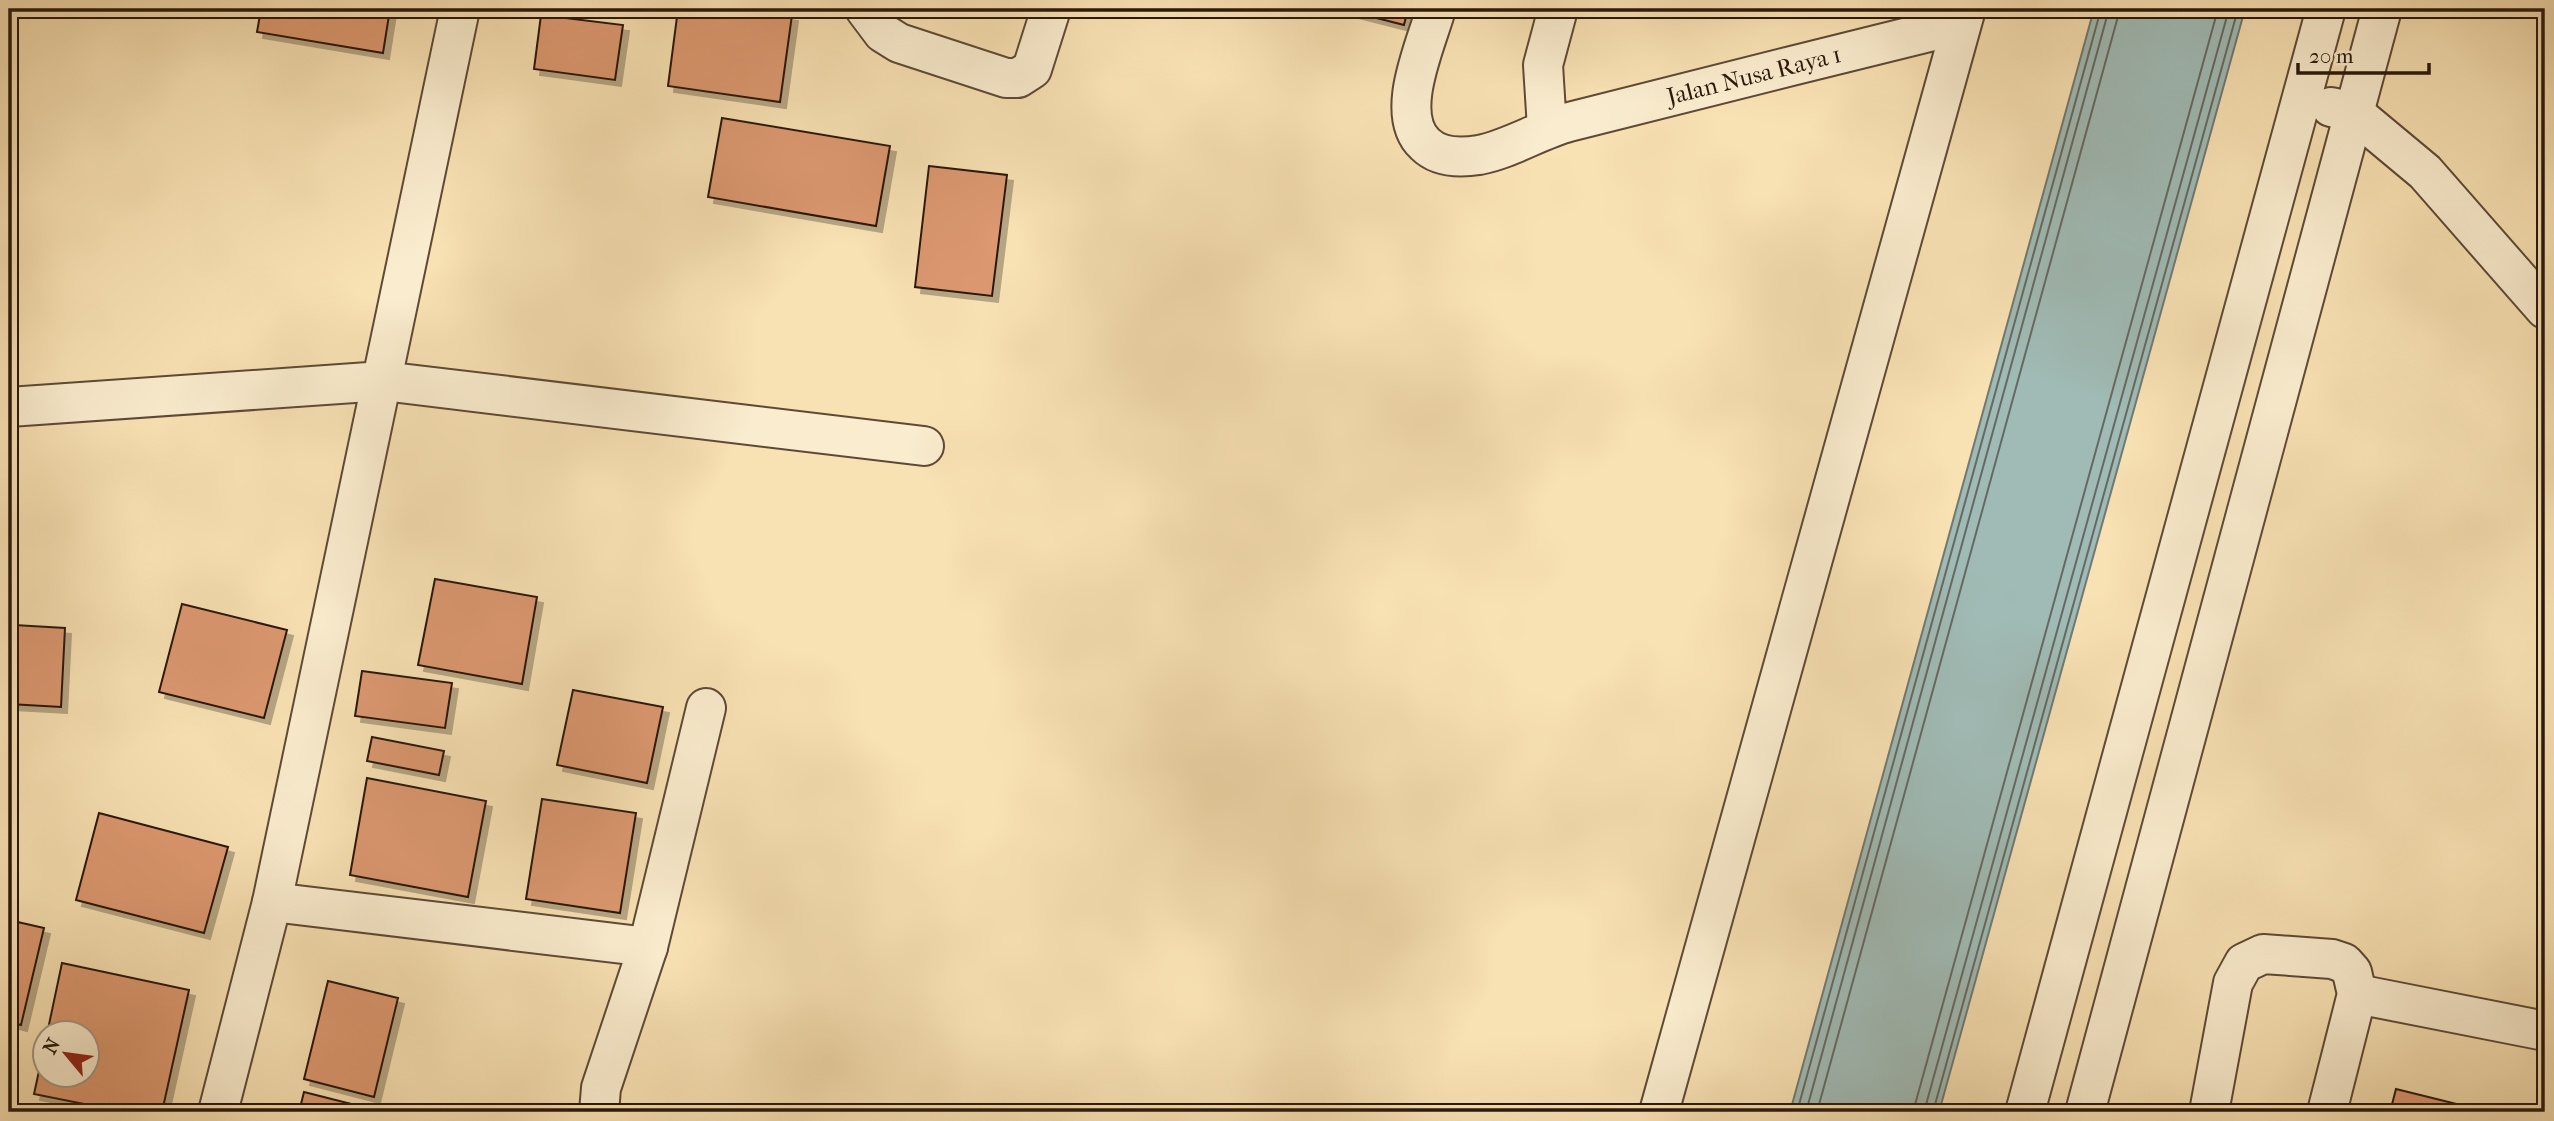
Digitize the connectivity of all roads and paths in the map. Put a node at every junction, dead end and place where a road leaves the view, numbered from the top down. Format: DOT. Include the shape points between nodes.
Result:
graph roads {
  1 [pos="460,9"];
  2 [pos="865,9"];
  3 [pos="1051,9"];
  4 [pos="1436,9"];
  5 [pos="1558,9"];
  6 [pos="2326,9"];
  7 [pos="2382,9"];
  8 [pos="1964,17"];
  9 [pos="2301,100"];
  10 [pos="2353,112"];
  11 [pos="1547,128"];
  12 [pos="2545,309"];
  13 [pos="383,381"];
  14 [pos="9,407"];
  15 [pos="924,446"];
  16 [pos="706,708"];
  17 [pos="272,902"];
  18 [pos="648,947"];
  19 [pos="2059,981"];
  20 [pos="2120,989"];
  21 [pos="2357,994"];
  22 [pos="2545,1031"];
  23 [pos="218,1112"];
  24 [pos="599,1112"];
  25 [pos="1660,1112"];
  26 [pos="2025,1112"];
  27 [pos="2085,1112"];
  28 [pos="2209,1112"];
  29 [pos="2327,1112"];
  1 -- 13 [label="street"];
  2 -- 3 [label="street" via="883,33 899,43 1018,78 1031,69"];
  4 -- 11 [label="street, Jalan Nusa Raya 1" via="1411,98 1414,133 1444,156 1480,155"];
  5 -- 11 [label="street" via="1543,65"];
  6 -- 9 [label="street"];
  7 -- 10 [label="street"];
  8 -- 11 [label="street, Jalan Nusa Raya 1"];
  8 -- 25 [label="street"];
  9 -- 10 [label="street"];
  9 -- 19 [label="street"];
  10 -- 12 [label="street" via="2425,172"];
  10 -- 20 [label="street"];
  13 -- 14 [label="street"];
  13 -- 15 [label="street"];
  13 -- 17 [label="street"];
  16 -- 18 [label="street"];
  17 -- 18 [label="street"];
  17 -- 23 [label="street"];
  18 -- 24 [label="street" via="601,1088"];
  19 -- 20 [label="street"];
  19 -- 26 [label="street"];
  20 -- 27 [label="street"];
  21 -- 22 [label="street"];
  21 -- 28 [label="street" via="2352,972 2344,962 2263,954 2244,963 2233,983"];
  21 -- 29 [label="street"];
}
